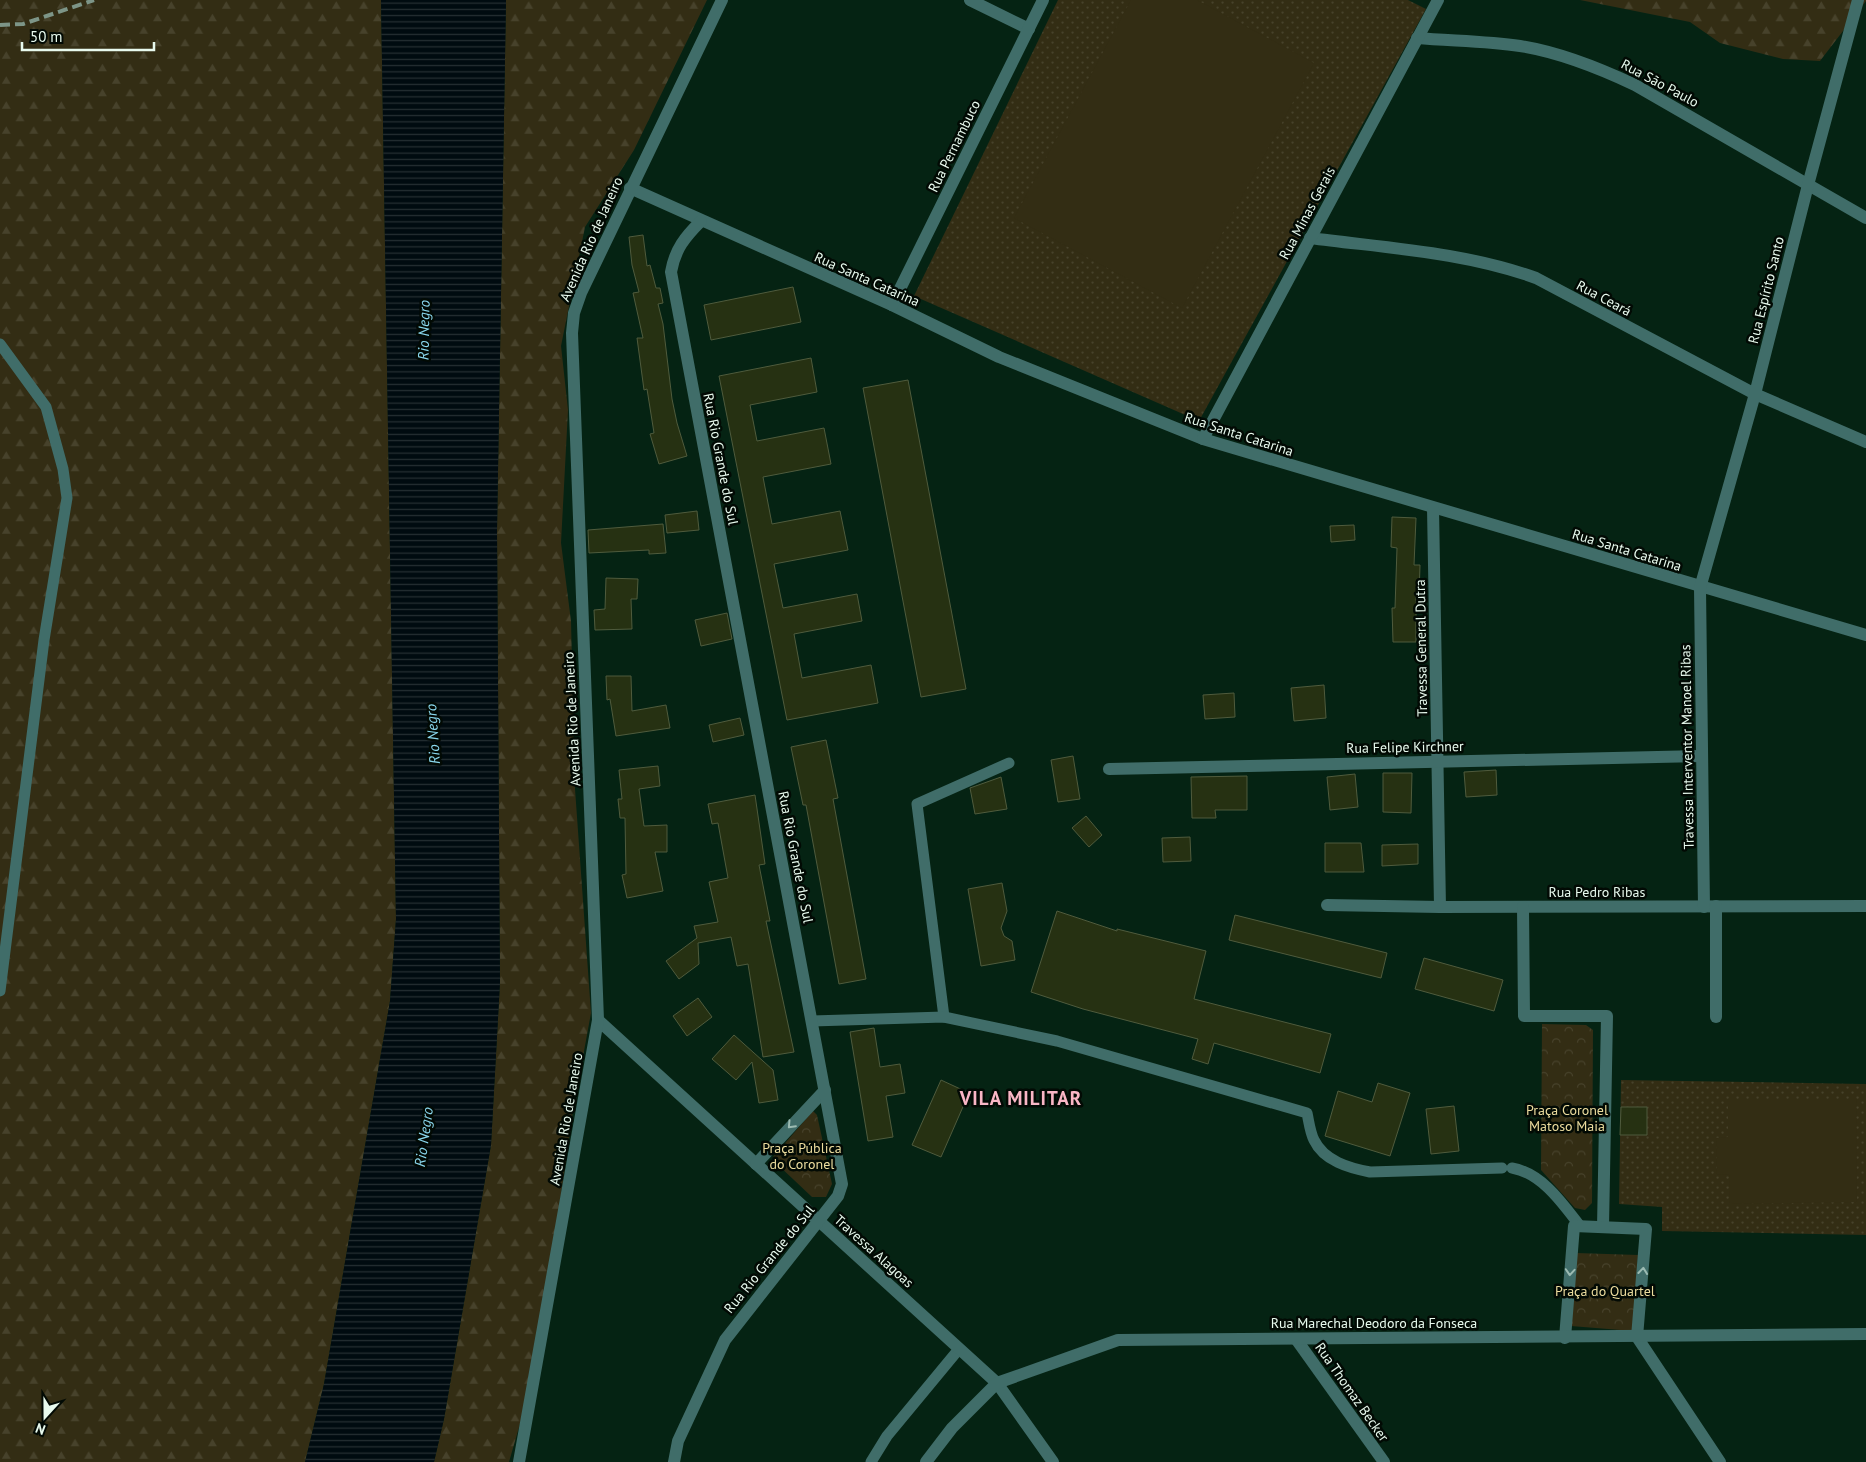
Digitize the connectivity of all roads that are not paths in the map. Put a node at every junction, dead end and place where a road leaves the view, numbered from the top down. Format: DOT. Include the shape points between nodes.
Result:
graph roads {
  1 [pos="722,0"];
  2 [pos="970,0"];
  3 [pos="1043,0"];
  4 [pos="1438,0"];
  5 [pos="1858,0"];
  6 [pos="1028,29"];
  7 [pos="1417,38"];
  8 [pos="1808,185"];
  9 [pos="630,188"];
  10 [pos="1866,218"];
  11 [pos="701,221"];
  12 [pos="1310,238"];
  13 [pos="892,305"];
  14 [pos="0,344"];
  15 [pos="1755,394"];
  16 [pos="1203,439"];
  17 [pos="1866,442"];
  18 [pos="1434,508"];
  19 [pos="1700,588"];
  20 [pos="1866,635"];
  21 [pos="1702,756"];
  22 [pos="1438,761"];
  23 [pos="1009,763"];
  24 [pos="1109,769"];
  25 [pos="1327,905"];
  26 [pos="1866,906"];
  27 [pos="1440,907"];
  28 [pos="1522,907"];
  29 [pos="1710,907"];
  30 [pos="0,991"];
  31 [pos="944,1017"];
  32 [pos="1716,1017"];
  33 [pos="598,1020"];
  34 [pos="812,1021"];
  35 [pos="824,1090"];
  36 [pos="756,1164"];
  37 [pos="818,1220"];
  38 [pos="1580,1226"];
  39 [pos="1603,1227"];
  40 [pos="1866,1334"];
  41 [pos="1636,1337"];
  42 [pos="1565,1338"];
  43 [pos="1296,1339"];
  44 [pos="959,1348"];
  45 [pos="997,1383"];
  46 [pos="519,1462"];
  47 [pos="674,1462"];
  48 [pos="871,1462"];
  49 [pos="926,1462"];
  50 [pos="1053,1462"];
  51 [pos="1384,1462"];
  52 [pos="1720,1462"];
  1 -- 9 [label="street, Avenida Rio de Janeiro"];
  2 -- 6 [label="street"];
  3 -- 6 [label="street, Rua Pernambuco"];
  4 -- 7 [label="street, Rua Minas Gerais"];
  5 -- 8 [label="street, Rua Espírito Santo"];
  6 -- 13 [label="street, Rua Pernambuco"];
  7 -- 8 [label="street, Rua São Paulo" via="1521,46 1587,65 1635,85"];
  7 -- 12 [label="street, Rua Minas Gerais"];
  8 -- 10 [label="street, Rua São Paulo"];
  8 -- 15 [label="street, Rua Espírito Santo"];
  9 -- 11 [label="street, Rua Santa Catarina"];
  9 -- 33 [label="street, Avenida Rio de Janeiro" via="581,293 572,333"];
  11 -- 13 [label="street, Rua Santa Catarina"];
  11 -- 34 [label="street, Rua Rio Grande do Sul" via="682,240 671,272"];
  12 -- 15 [label="street, Rua Ceará" via="1505,267 1536,278"];
  12 -- 16 [label="street, Rua Minas Gerais"];
  13 -- 16 [label="street, Rua Santa Catarina" via="999,357"];
  14 -- 30 [label="lane" via="46,407 63,468 67,498 44,640"];
  15 -- 17 [label="street, Rua Ceará"];
  15 -- 19 [label="street, Rua Espírito Santo"];
  16 -- 18 [label="street, Rua Santa Catarina"];
  18 -- 19 [label="street, Rua Santa Catarina"];
  18 -- 22 [label="street, Travessa General Dutra"];
  19 -- 20 [label="street, Rua Santa Catarina"];
  19 -- 21 [label="street, Travessa Interventor Manoel Ribas"];
  21 -- 22 [label="street, Rua Felipe Kirchner"];
  21 -- 29 [label="street, Travessa Interventor Manoel Ribas"];
  22 -- 24 [label="street, Rua Felipe Kirchner"];
  22 -- 27 [label="street, Travessa General Dutra"];
  23 -- 31 [label="lane" via="917,804"];
  25 -- 27 [label="street, Rua Pedro Ribas"];
  26 -- 29 [label="street, Rua Pedro Ribas"];
  27 -- 28 [label="street, Rua Pedro Ribas"];
  28 -- 29 [label="street, Rua Pedro Ribas"];
  28 -- 39 [label="street" via="1524,1016 1607,1016"];
  29 -- 32 [label="street, Travessa Interventor Manoel Ribas"];
  31 -- 34 [label="lane"];
  31 -- 38 [label="lane" via="1057,1041 1307,1113 1314,1141 1331,1159 1348,1168 1370,1172 1507,1168 1536,1178 1560,1200"];
  33 -- 36 [label="street, Travessa Alagoas"];
  33 -- 46 [label="street, Avenida Rio de Janeiro"];
  34 -- 35 [label="street, Rua Rio Grande do Sul"];
  35 -- 36 [label="street, one-way"];
  35 -- 37 [label="street, Rua Rio Grande do Sul" via="842,1184 838,1196"];
  36 -- 37 [label="street, Travessa Alagoas"];
  37 -- 44 [label="street, Travessa Alagoas"];
  37 -- 47 [label="street, Rua Rio Grande do Sul" via="725,1340 678,1441"];
  38 -- 39 [label="street"];
  38 -- 42 [label="street, one-way" via="1573,1227"];
  41 -- 39 [label="street, one-way" via="1648,1231"];
  40 -- 41 [label="street, Rua Marechal Deodoro da Fonseca"];
  41 -- 42 [label="street, Rua Marechal Deodoro da Fonseca"];
  41 -- 52 [label="street"];
  42 -- 43 [label="street, Rua Marechal Deodoro da Fonseca"];
  43 -- 45 [label="street, Rua Marechal Deodoro da Fonseca" via="1118,1340"];
  43 -- 51 [label="street, Rua Thomaz Becker"];
  44 -- 45 [label="street, Travessa Alagoas"];
  44 -- 48 [label="lane" via="887,1436"];
  45 -- 49 [label="street, Rua Marechal Deodoro da Fonseca" via="952,1428"];
  45 -- 50 [label="street, Travessa Alagoas"];
}
